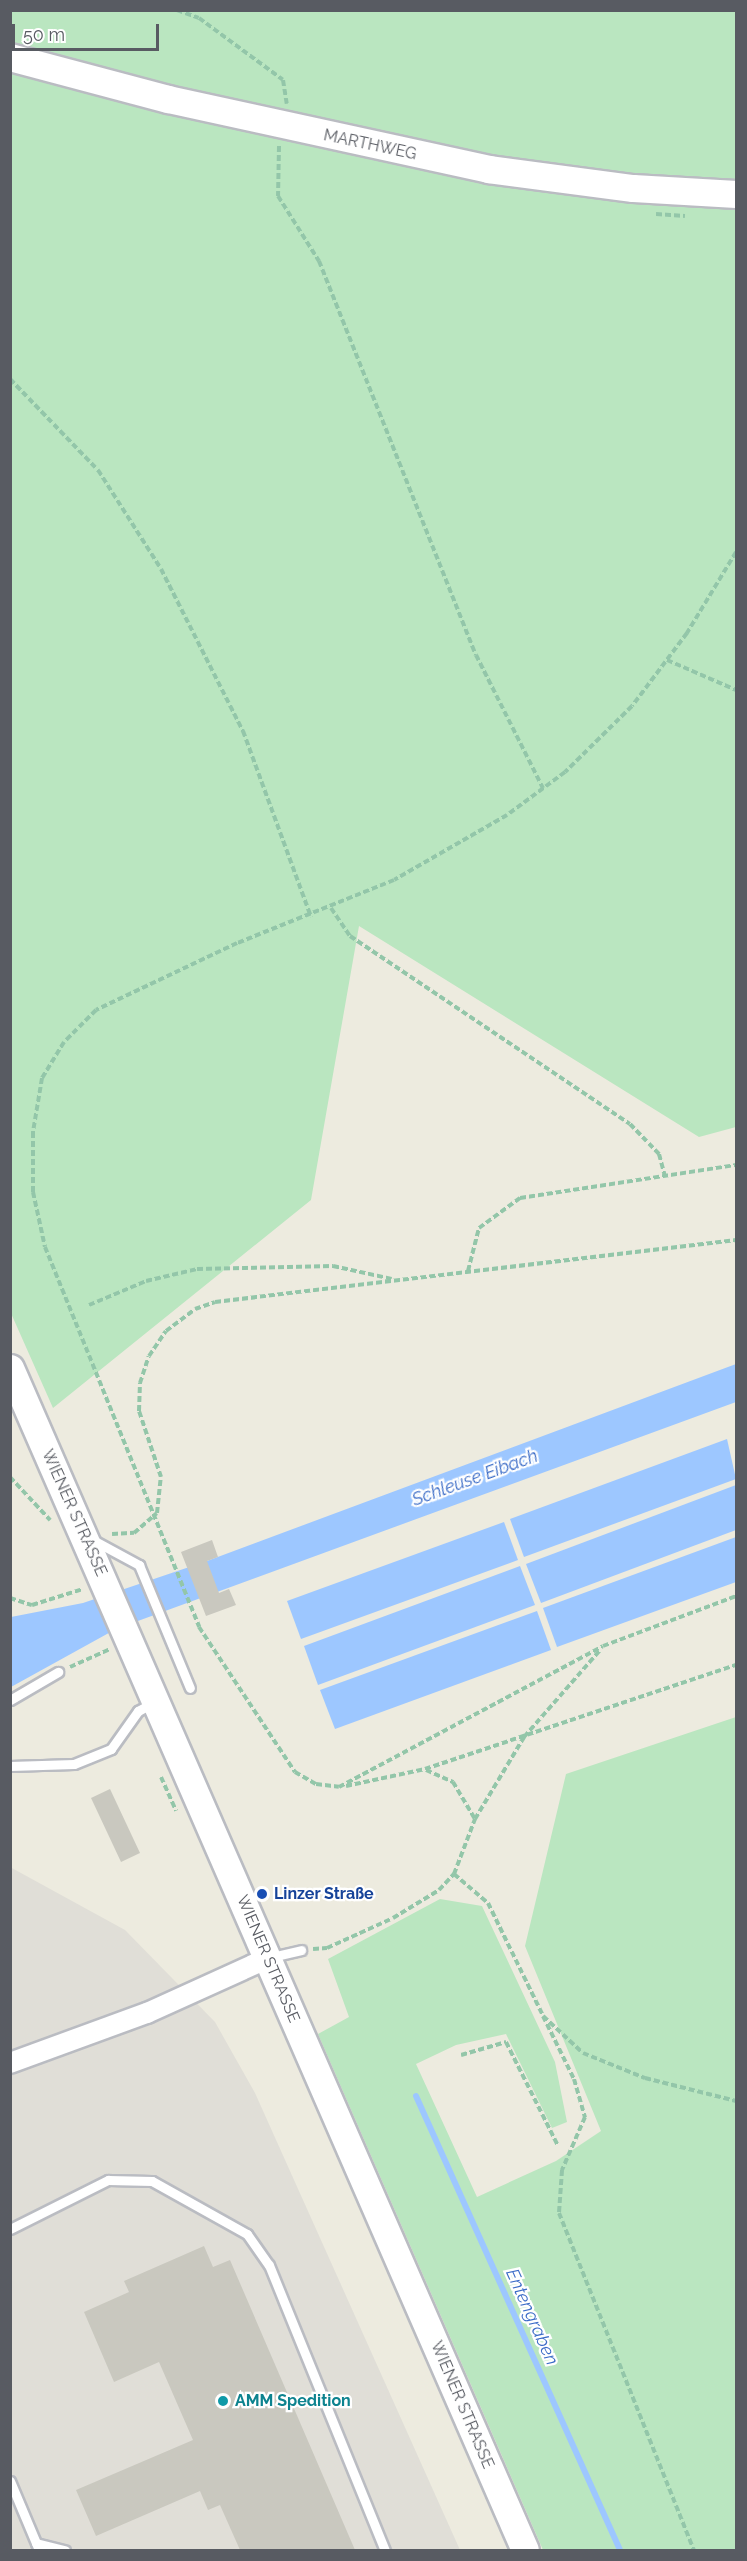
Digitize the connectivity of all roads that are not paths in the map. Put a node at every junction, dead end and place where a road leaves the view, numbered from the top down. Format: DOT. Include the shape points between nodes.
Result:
graph roads {
  1 [pos="10,57"];
  2 [pos="736,194"];
  3 [pos="10,1368"];
  4 [pos="84,1535"];
  5 [pos="58,1672"];
  6 [pos="190,1688"];
  7 [pos="10,1700"];
  8 [pos="156,1701"];
  9 [pos="10,1766"];
  10 [pos="301,1950"];
  11 [pos="268,1958"];
  12 [pos="10,2063"];
  13 [pos="10,2229"];
  14 [pos="10,2481"];
  15 [pos="38,2547"];
  16 [pos="65,2550"];
  17 [pos="386,2550"];
  18 [pos="525,2550"];
  1 -- 2 [label="main road, MARTHWEG" via="284,125 535,176"];
  3 -- 4 [label="main road, WIENER STRASSE"];
  4 -- 6 [label="lane" via="140,1566"];
  4 -- 8 [label="main road, WIENER STRASSE" via="96,1583 123,1644"];
  5 -- 7 [label="lane"];
  8 -- 9 [label="lane" via="138,1711 111,1749 74,1764"];
  8 -- 11 [label="main road, WIENER STRASSE"];
  10 -- 11 [label="lane"];
  11 -- 12 [label="street" via="147,2013"];
  11 -- 18 [label="main road, WIENER STRASSE"];
  13 -- 17 [label="lane" via="108,2180 152,2181 247,2234 269,2265"];
  14 -- 15 [label="lane"];
  15 -- 16 [label="lane"];
}
